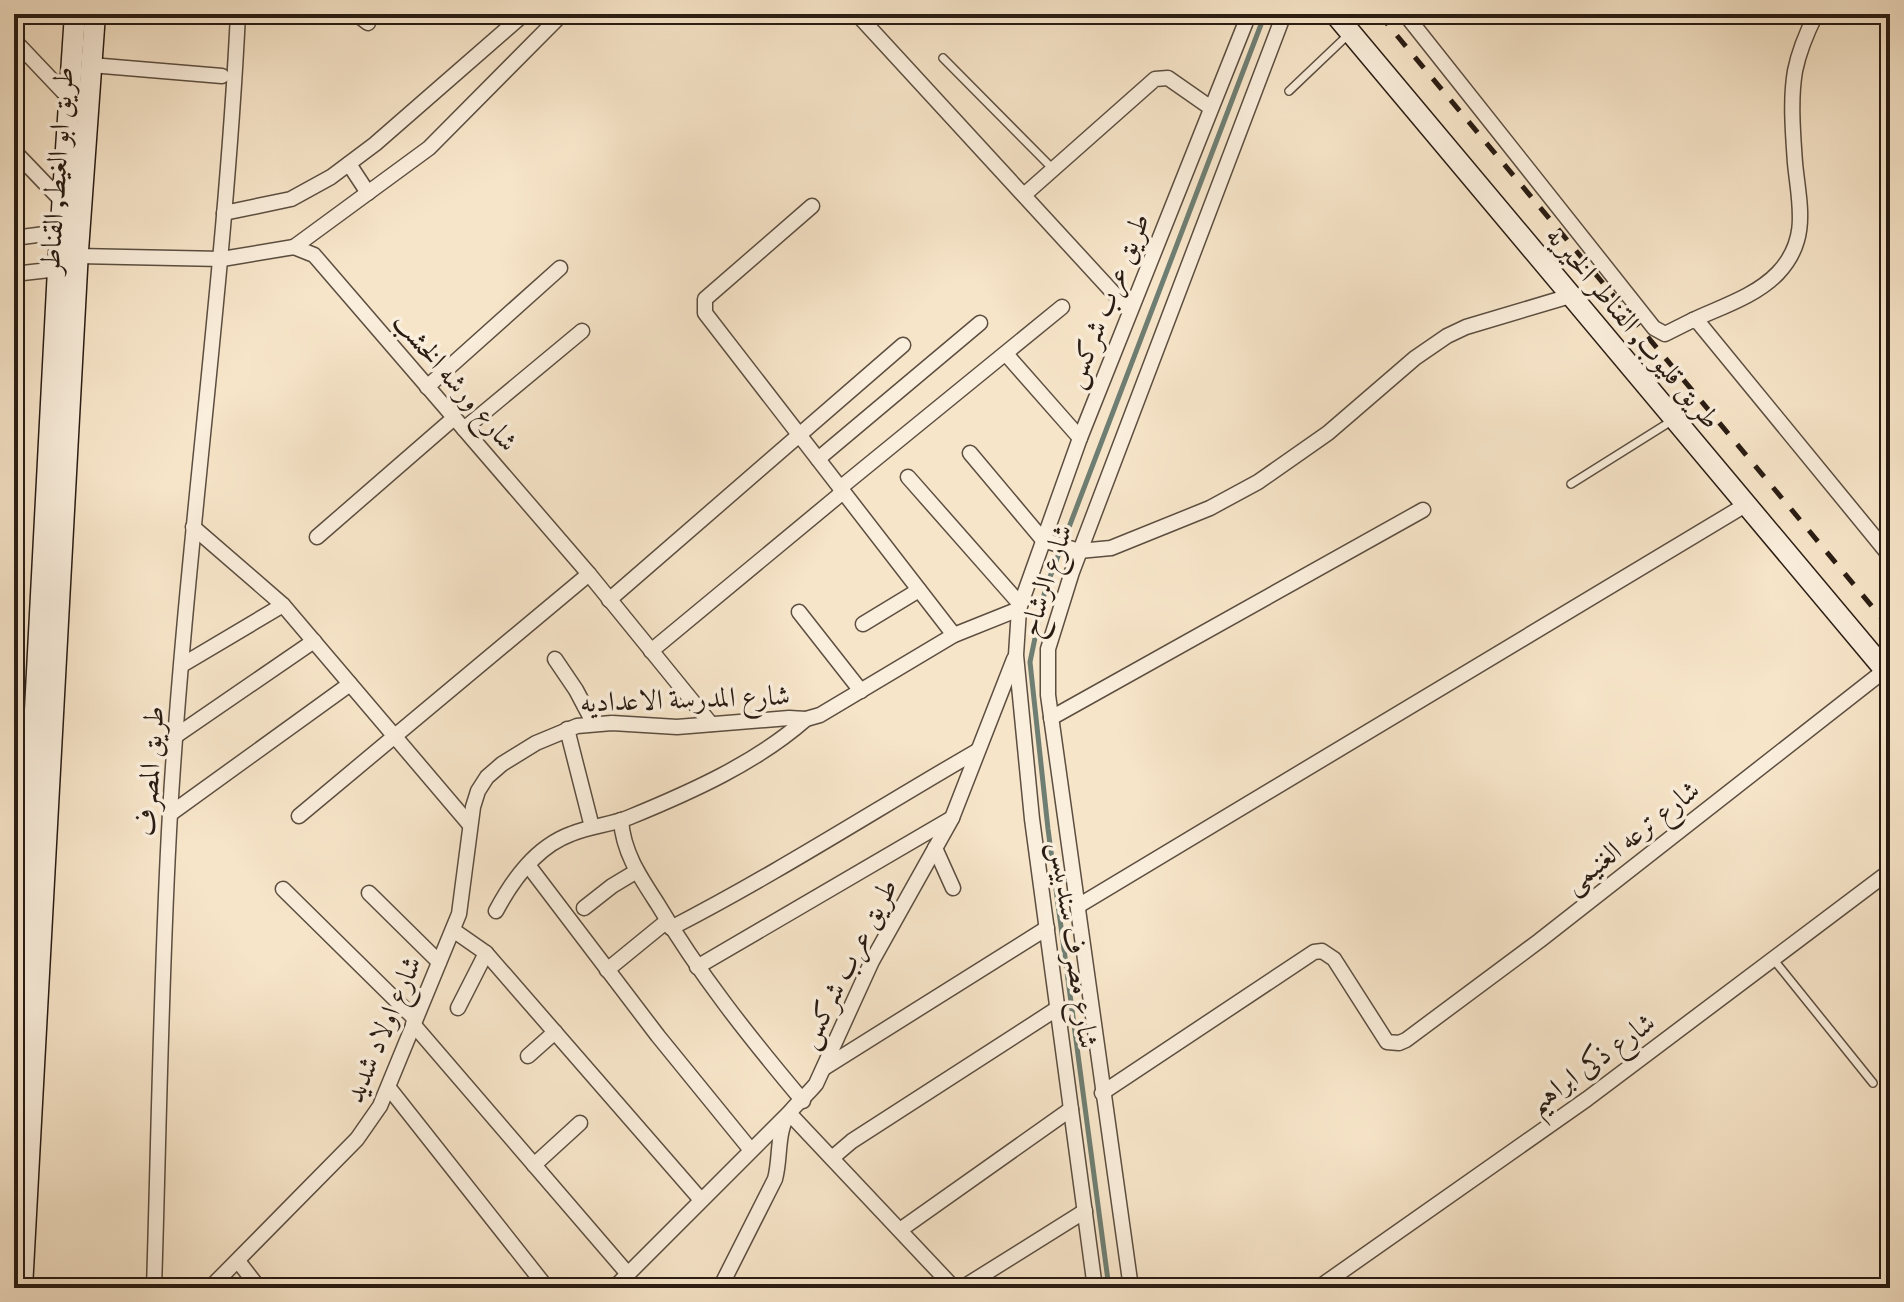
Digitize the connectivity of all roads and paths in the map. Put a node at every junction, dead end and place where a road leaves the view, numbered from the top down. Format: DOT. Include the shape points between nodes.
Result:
graph roads {
  1 [pos="95,14"];
  2 [pos="238,14"];
  3 [pos="524,14"];
  4 [pos="562,14"];
  5 [pos="857,14"];
  6 [pos="1249,14"];
  7 [pos="1284,14"];
  8 [pos="1335,14"];
  9 [pos="1405,14"];
  10 [pos="1816,14"];
  11 [pos="73,16"];
  12 [pos="1351,32"];
  13 [pos="14,40"];
  14 [pos="943,58"];
  15 [pos="91,65"];
  16 [pos="222,76"];
  17 [pos="1289,91"];
  18 [pos="69,98"];
  19 [pos="1211,108"];
  20 [pos="14,151"];
  21 [pos="349,164"];
  22 [pos="1053,169"];
  23 [pos="368,193"];
  24 [pos="1024,195"];
  25 [pos="62,201"];
  26 [pos="812,206"];
  27 [pos="224,213"];
  28 [pos="60,232"];
  29 [pos="14,238"];
  30 [pos="294,247"];
  31 [pos="78,256"];
  32 [pos="222,259"];
  33 [pos="560,268"];
  34 [pos="58,269"];
  35 [pos="14,274"];
  36 [pos="1570,296"];
  37 [pos="1062,307"];
  38 [pos="1130,311"];
  39 [pos="1693,320"];
  40 [pos="980,323"];
  41 [pos="582,331"];
  42 [pos="903,345"];
  43 [pos="1006,354"];
  44 [pos="427,387"];
  45 [pos="1674,419"];
  46 [pos="459,424"];
  47 [pos="799,434"];
  48 [pos="1080,438"];
  49 [pos="970,453"];
  50 [pos="818,459"];
  51 [pos="908,477"];
  52 [pos="1571,484"];
  53 [pos="842,490"];
  54 [pos="1747,504"];
  55 [pos="1423,510"];
  56 [pos="193,527"];
  57 [pos="317,537"];
  58 [pos="1043,540"];
  59 [pos="1079,551"];
  60 [pos="1890,556"];
  61 [pos="589,574"];
  62 [pos="919,590"];
  63 [pos="609,600"];
  64 [pos="283,605"];
  65 [pos="1020,606"];
  66 [pos="799,612"];
  67 [pos="863,624"];
  68 [pos="954,635"];
  69 [pos="314,641"];
  70 [pos="651,651"];
  71 [pos="1016,655"];
  72 [pos="555,659"];
  73 [pos="182,665"];
  74 [pos="1887,673"];
  75 [pos="350,684"];
  76 [pos="861,691"];
  77 [pos="1051,718"];
  78 [pos="806,719"];
  79 [pos="594,724"];
  80 [pos="711,724"];
  81 [pos="567,729"];
  82 [pos="177,735"];
  83 [pos="395,737"];
  84 [pos="977,751"];
  85 [pos="170,814"];
  86 [pos="299,816"];
  87 [pos="952,818"];
  88 [pos="621,820"];
  89 [pos="470,825"];
  90 [pos="592,827"];
  91 [pos="935,848"];
  92 [pos="528,865"];
  93 [pos="637,871"];
  94 [pos="1890,871"];
  95 [pos="953,888"];
  96 [pos="283,889"];
  97 [pos="369,893"];
  98 [pos="1078,906"];
  99 [pos="584,908"];
  100 [pos="496,911"];
  101 [pos="669,924"];
  102 [pos="1047,928"];
  103 [pos="453,930"];
  104 [pos="486,953"];
  105 [pos="1774,960"];
  106 [pos="439,962"];
  107 [pos="697,967"];
  108 [pos="607,970"];
  109 [pos="458,1008"];
  110 [pos="1058,1008"];
  111 [pos="414,1021"];
  112 [pos="555,1032"];
  113 [pos="528,1056"];
  114 [pos="824,1068"];
  115 [pos="1873,1083"];
  116 [pos="389,1088"];
  117 [pos="1102,1093"];
  118 [pos="803,1101"];
  119 [pos="1071,1109"];
  120 [pos="14,1113"];
  121 [pos="789,1113"];
  122 [pos="580,1123"];
  123 [pos="750,1149"];
  124 [pos="832,1158"];
  125 [pos="534,1165"];
  126 [pos="701,1200"];
  127 [pos="1085,1211"];
  128 [pos="900,1230"];
  129 [pos="238,1261"];
  130 [pos="628,1274"];
  131 [pos="22,1288"];
  132 [pos="154,1288"];
  133 [pos="210,1288"];
  134 [pos="259,1288"];
  135 [pos="547,1288"];
  136 [pos="614,1288"];
  137 [pos="720,1288"];
  138 [pos="954,1288"];
  139 [pos="962,1288"];
  140 [pos="1095,1288"];
  141 [pos="1131,1288"];
  142 [pos="1318,1288"];
  1 -- 15 [label="main road, طريق ابو الغيط, القناطر"];
  2 -- 27 [label="street, طريق المصرف"];
  3 -- 21 [label="street"];
  4 -- 23 [label="street" via="429,148"];
  5 -- 24 [label="street"];
  6 -- 19 [label="street, طريق عرب شركس"];
  7 -- 59 [label="street, شارع الرشاح"];
  8 -- 12 [label="main road, طريق قليوب, القناطر الخيريه"];
  9 -- 39 [label="street, طريق قليوب, القناطر الخيريه" via="1654,328 1665,334"];
  10 -- 39 [label="street" via="1795,73 1793,131 1801,218 1794,248 1766,284"];
  11 -- 18 [label="main road, طريق ابو الغيط, القناطر"];
  12 -- 17 [label="lane"];
  12 -- 36 [label="main road, طريق قليوب, القناطر الخيريه"];
  13 -- 18 [label="street"];
  14 -- 22 [label="lane"];
  15 -- 16 [label="street"];
  15 -- 31 [label="main road, طريق ابو الغيط, القناطر"];
  18 -- 25 [label="main road, طريق ابو الغيط, القناطر"];
  19 -- 22 [label="street" via="1168,78 1159,78"];
  19 -- 38 [label="street, طريق عرب شركس"];
  20 -- 25 [label="street"];
  21 -- 23 [label="street"];
  21 -- 27 [label="street" via="291,199"];
  22 -- 24 [label="street"];
  23 -- 30 [label="street"];
  24 -- 38 [label="street"];
  25 -- 28 [label="main road, طريق ابو الغيط, القناطر"];
  26 -- 47 [label="street" via="705,299 705,313"];
  27 -- 32 [label="street, طريق المصرف"];
  28 -- 29 [label="street"];
  28 -- 34 [label="main road, طريق ابو الغيط, القناطر"];
  30 -- 32 [label="street"];
  30 -- 44 [label="street, شارع ورشه الخشب" via="314,255"];
  31 -- 32 [label="street"];
  31 -- 131 [label="main road, طريق ابو الغيط, القناطر"];
  32 -- 56 [label="street, طريق المصرف"];
  33 -- 44 [label="street"];
  34 -- 35 [label="street"];
  34 -- 120 [label="main road, طريق ابو الغيط, القناطر"];
  36 -- 45 [label="main road, طريق قليوب, القناطر الخيريه"];
  36 -- 59 [label="street" via="1447,336 1303,451 1210,508 1111,548"];
  37 -- 43 [label="street"];
  38 -- 48 [label="street, طريق عرب شركس"];
  39 -- 60 [label="street, طريق قليوب, القناطر الخيريه"];
  40 -- 50 [label="street"];
  41 -- 46 [label="street"];
  42 -- 47 [label="street"];
  43 -- 48 [label="street"];
  43 -- 53 [label="street"];
  44 -- 46 [label="street, شارع ورشه الخشب"];
  45 -- 52 [label="lane"];
  45 -- 54 [label="main road, طريق قليوب, القناطر الخيريه"];
  46 -- 57 [label="street"];
  46 -- 61 [label="street, شارع ورشه الخشب"];
  47 -- 50 [label="street"];
  47 -- 63 [label="street"];
  48 -- 58 [label="street, طريق عرب شركس"];
  49 -- 58 [label="street"];
  50 -- 53 [label="street"];
  51 -- 65 [label="street"];
  53 -- 62 [label="street"];
  53 -- 70 [label="street"];
  54 -- 74 [label="main road, طريق قليوب, القناطر الخيريه"];
  54 -- 98 [label="street"];
  55 -- 77 [label="street"];
  56 -- 64 [label="street"];
  56 -- 73 [label="street, طريق المصرف"];
  58 -- 59 [label="street"];
  58 -- 65 [label="street, طريق عرب شركس"];
  59 -- 77 [label="street, شارع الرشاح" via="1048,649"];
  61 -- 63 [label="street, شارع ورشه الخشب"];
  61 -- 83 [label="street"];
  62 -- 67 [label="street"];
  62 -- 68 [label="street"];
  63 -- 70 [label="street, شارع ورشه الخشب"];
  64 -- 69 [label="street"];
  64 -- 73 [label="street"];
  65 -- 68 [label="street, شارع المدرسة الاعداديه"];
  65 -- 71 [label="street, شارع مصرف سندبيس"];
  66 -- 76 [label="street"];
  68 -- 76 [label="street, شارع المدرسة الاعداديه"];
  69 -- 75 [label="street"];
  69 -- 82 [label="street"];
  70 -- 80 [label="street, شارع ورشه الخشب"];
  71 -- 84 [label="street, طريق عرب شركس"];
  71 -- 102 [label="street, شارع مصرف سندبيس"];
  72 -- 79 [label="street"];
  73 -- 82 [label="street, طريق المصرف"];
  74 -- 117 [label="street, شارع ترعه الغنيمى" via="1406,1040 1387,1042 1334,959 1314,952"];
  75 -- 83 [label="street"];
  75 -- 85 [label="street"];
  76 -- 78 [label="street, شارع المدرسة الاعداديه"];
  77 -- 98 [label="street, شارع الرشاح"];
  78 -- 80 [label="street, شارع المدرسة الاعداديه"];
  78 -- 88 [label="street" via="724,773"];
  79 -- 80 [label="street, شارع المدرسة الاعداديه"];
  79 -- 81 [label="street, شارع المدرسة الاعداديه"];
  81 -- 89 [label="street, شارع المدرسة الاعداديه" via="517,754 487,777"];
  81 -- 90 [label="street"];
  82 -- 85 [label="street, طريق المصرف"];
  83 -- 86 [label="street"];
  83 -- 89 [label="street"];
  84 -- 87 [label="street, طريق عرب شركس"];
  84 -- 101 [label="street" via="746,889"];
  85 -- 132 [label="street, طريق المصرف"];
  87 -- 91 [label="street, طريق عرب شركس"];
  87 -- 107 [label="street"];
  88 -- 90 [label="street"];
  88 -- 93 [label="street" via="622,838"];
  89 -- 103 [label="street, شارع اولاد شديد" via="462,900"];
  90 -- 92 [label="street" via="552,843"];
  91 -- 95 [label="street"];
  91 -- 114 [label="street, طريق عرب شركس" via="872,961"];
  92 -- 100 [label="street"];
  92 -- 108 [label="street"];
  93 -- 99 [label="street"];
  93 -- 101 [label="street"];
  94 -- 105 [label="street, شارع ذكى ابراهيم"];
  96 -- 111 [label="street"];
  97 -- 106 [label="street"];
  98 -- 117 [label="street, شارع الرشاح"];
  101 -- 107 [label="street"];
  101 -- 108 [label="street"];
  102 -- 110 [label="street, شارع مصرف سندبيس"];
  102 -- 114 [label="street"];
  103 -- 104 [label="street"];
  103 -- 106 [label="street, شارع اولاد شديد"];
  104 -- 109 [label="street"];
  104 -- 112 [label="street"];
  105 -- 115 [label="lane"];
  105 -- 142 [label="street, شارع ذكى ابراهيم"];
  106 -- 111 [label="street, شارع اولاد شديد"];
  107 -- 118 [label="street"];
  108 -- 123 [label="street"];
  110 -- 119 [label="street, شارع مصرف سندبيس"];
  110 -- 124 [label="street"];
  111 -- 116 [label="street, شارع اولاد شديد"];
  111 -- 125 [label="street"];
  112 -- 113 [label="street"];
  112 -- 126 [label="street"];
  114 -- 118 [label="street, طريق عرب شركس"];
  116 -- 129 [label="street, شارع اولاد شديد" via="357,1139"];
  116 -- 135 [label="street"];
  117 -- 141 [label="street, شارع الرشاح"];
  118 -- 121 [label="street, طريق عرب شركس"];
  119 -- 127 [label="street, شارع مصرف سندبيس"];
  119 -- 128 [label="street"];
  121 -- 123 [label="street, طريق عرب شركس"];
  121 -- 124 [label="street"];
  121 -- 137 [label="street" via="775,1179"];
  122 -- 125 [label="street"];
  123 -- 126 [label="street, طريق عرب شركس"];
  124 -- 128 [label="street"];
  125 -- 130 [label="street"];
  126 -- 130 [label="street, طريق عرب شركس"];
  127 -- 139 [label="street"];
  127 -- 140 [label="street, شارع مصرف سندبيس"];
  128 -- 138 [label="street"];
  129 -- 133 [label="street, شارع اولاد شديد"];
  129 -- 134 [label="street"];
  130 -- 136 [label="street, طريق عرب شركس"];
}
